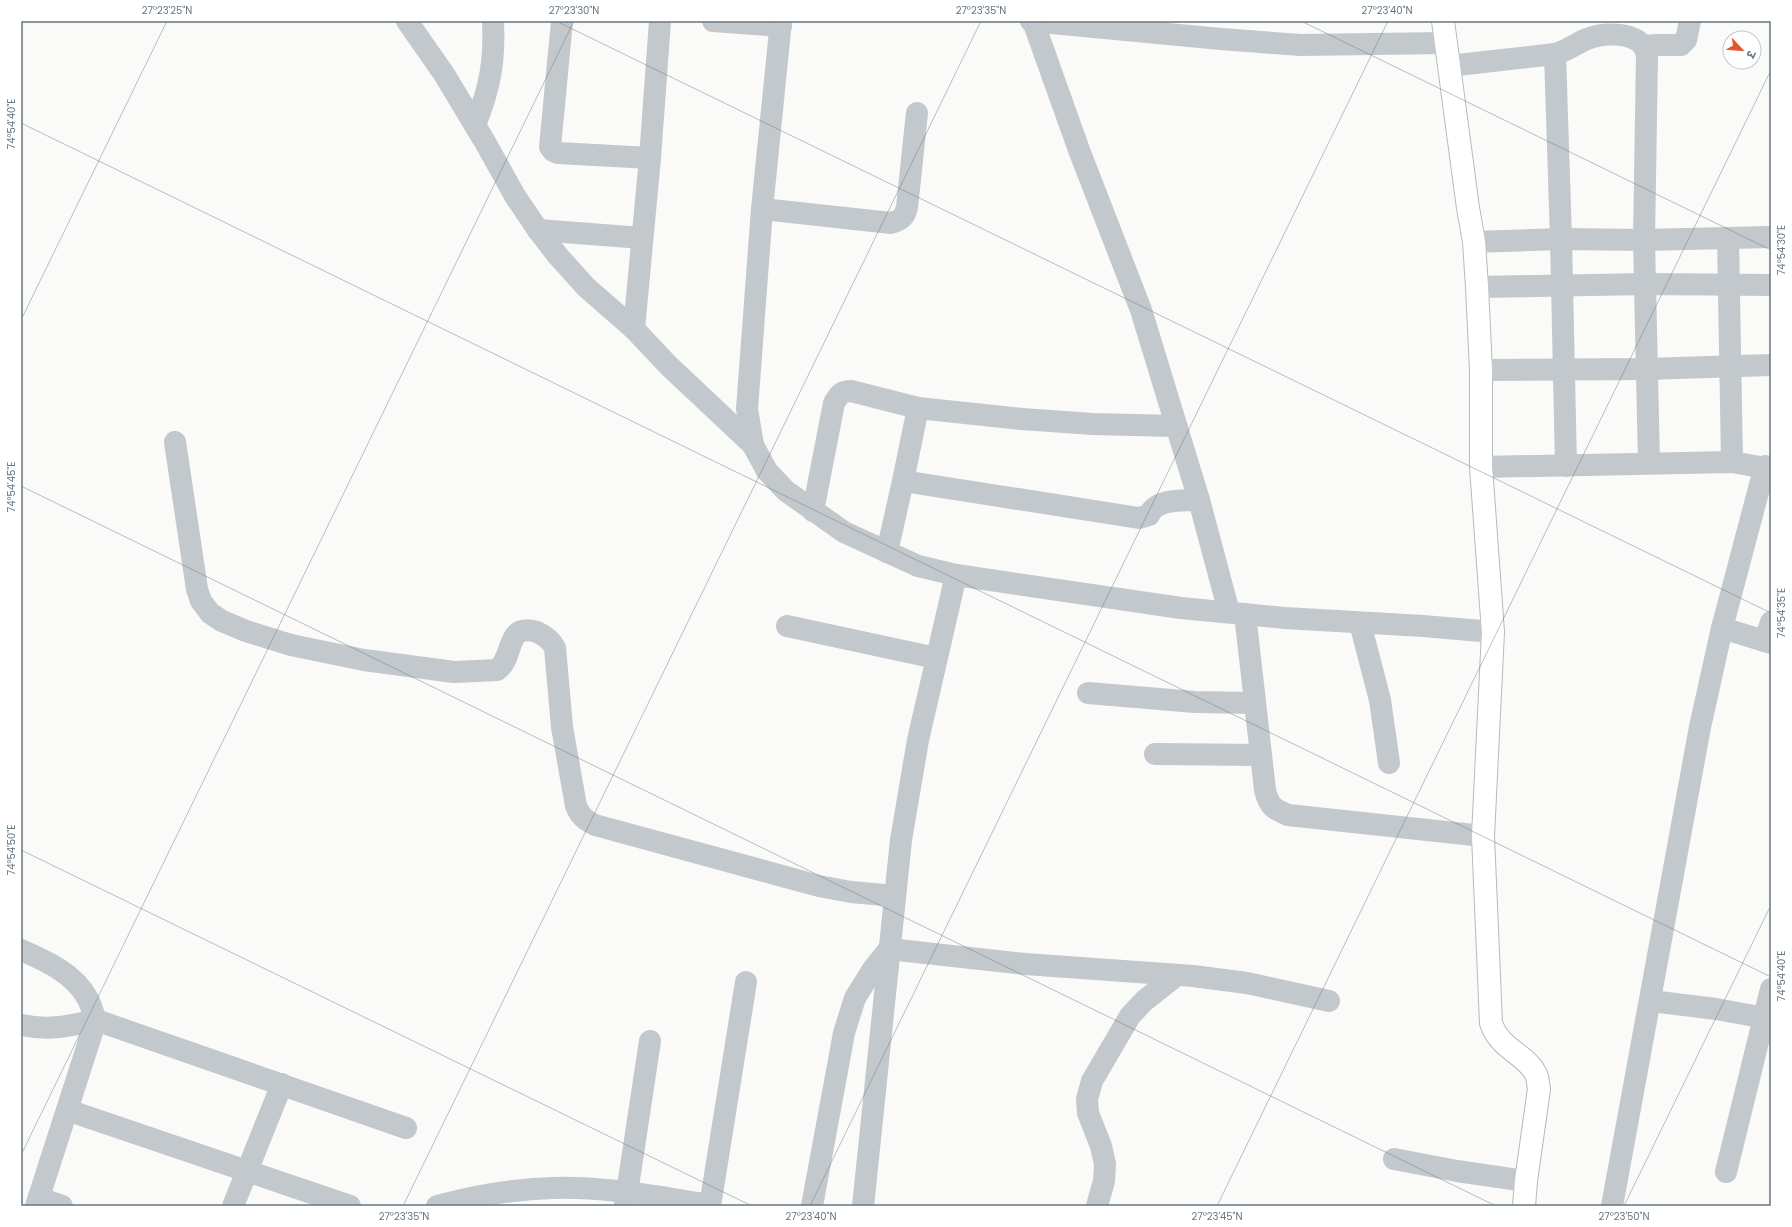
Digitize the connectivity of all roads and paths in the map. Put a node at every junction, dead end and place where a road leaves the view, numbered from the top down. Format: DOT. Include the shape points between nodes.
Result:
graph roads {
  1 [pos="407,21"];
  2 [pos="493,21"];
  3 [pos="562,21"];
  4 [pos="660,21"];
  5 [pos="713,21"];
  6 [pos="1033,21"];
  7 [pos="1443,21"];
  8 [pos="1690,21"];
  9 [pos="781,24"];
  10 [pos="1446,43"];
  11 [pos="1644,46"];
  12 [pos="1555,54"];
  13 [pos="1449,66"];
  14 [pos="917,113"];
  15 [pos="475,125"];
  16 [pos="650,158"];
  17 [pos="762,209"];
  18 [pos="538,230"];
  19 [pos="1771,237"];
  20 [pos="642,238"];
  21 [pos="1728,238"];
  22 [pos="1561,239"];
  23 [pos="1644,240"];
  24 [pos="1474,242"];
  25 [pos="1645,284"];
  26 [pos="1771,285"];
  27 [pos="1561,286"];
  28 [pos="1728,286"];
  29 [pos="1478,287"];
  30 [pos="634,329"];
  31 [pos="1771,365"];
  32 [pos="1731,367"];
  33 [pos="1481,370"];
  34 [pos="1565,370"];
  35 [pos="1646,370"];
  36 [pos="918,408"];
  37 [pos="1175,426"];
  38 [pos="175,442"];
  39 [pos="753,445"];
  40 [pos="1732,462"];
  41 [pos="1649,463"];
  42 [pos="1566,466"];
  43 [pos="1481,467"];
  44 [pos="1768,468"];
  45 [pos="904,481"];
  46 [pos="1199,500"];
  47 [pos="813,511"];
  48 [pos="887,552"];
  49 [pos="956,575"];
  50 [pos="1237,613"];
  51 [pos="1360,623"];
  52 [pos="787,626"];
  53 [pos="1722,628"];
  54 [pos="1494,632"];
  55 [pos="1769,635"];
  56 [pos="936,658"];
  57 [pos="1088,693"];
  58 [pos="1255,703"];
  59 [pos="1155,754"];
  60 [pos="1261,755"];
  61 [pos="1389,763"];
  62 [pos="1483,836"];
  63 [pos="895,896"];
  64 [pos="889,949"];
  65 [pos="21,950"];
  66 [pos="1177,975"];
  67 [pos="746,982"];
  68 [pos="1771,990"];
  69 [pos="1329,1001"];
  70 [pos="1651,1001"];
  71 [pos="1767,1018"];
  72 [pos="96,1020"];
  73 [pos="21,1025"];
  74 [pos="650,1041"];
  75 [pos="282,1084"];
  76 [pos="67,1110"];
  77 [pos="406,1128"];
  78 [pos="1394,1159"];
  79 [pos="247,1172"];
  80 [pos="1726,1172"];
  81 [pos="1526,1181"];
  82 [pos="626,1200"];
  83 [pos="37,1202"];
  84 [pos="710,1205"];
  85 [pos="62,1206"];
  86 [pos="233,1206"];
  87 [pos="350,1206"];
  88 [pos="437,1206"];
  89 [pos="812,1206"];
  90 [pos="863,1206"];
  91 [pos="1097,1206"];
  92 [pos="1524,1206"];
  93 [pos="1612,1206"];
  1 -- 15 [label="street"];
  2 -- 15 [label="street" via="492,72"];
  3 -- 16 [label="street" via="550,147 558,153"];
  4 -- 16 [label="street"];
  5 -- 9 [label="street"];
  6 -- 10 [label="street" via="1300,44"];
  6 -- 37 [label="street" via="1079,150 1141,310"];
  7 -- 10 [label="main road"];
  8 -- 11 [label="street" via="1686,40 1681,45"];
  9 -- 17 [label="street"];
  10 -- 13 [label="main road"];
  11 -- 12 [label="street" via="1627,37 1604,35"];
  11 -- 23 [label="street" via="1647,55"];
  12 -- 13 [label="street"];
  12 -- 22 [label="street"];
  13 -- 24 [label="main road"];
  14 -- 17 [label="street" via="907,207 900,221 891,224"];
  15 -- 18 [label="street" via="515,196"];
  16 -- 20 [label="street"];
  17 -- 39 [label="street" via="747,409"];
  18 -- 20 [label="street"];
  18 -- 30 [label="street" via="586,287"];
  19 -- 21 [label="street"];
  20 -- 30 [label="street"];
  21 -- 23 [label="street"];
  21 -- 28 [label="street"];
  22 -- 23 [label="street"];
  22 -- 24 [label="street"];
  22 -- 27 [label="street"];
  23 -- 25 [label="street"];
  24 -- 29 [label="main road"];
  25 -- 27 [label="street"];
  25 -- 28 [label="street"];
  25 -- 35 [label="street"];
  26 -- 28 [label="street"];
  27 -- 29 [label="street"];
  27 -- 34 [label="street"];
  28 -- 32 [label="street"];
  29 -- 33 [label="main road"];
  30 -- 39 [label="street" via="669,366"];
  31 -- 32 [label="street"];
  32 -- 35 [label="street"];
  32 -- 40 [label="street"];
  33 -- 34 [label="street"];
  33 -- 43 [label="main road"];
  34 -- 35 [label="street"];
  34 -- 42 [label="street"];
  35 -- 41 [label="street"];
  36 -- 37 [label="street" via="1085,424"];
  36 -- 45 [label="street"];
  36 -- 47 [label="street" via="851,391 844,391 839,395 834,403"];
  37 -- 46 [label="street"];
  38 -- 63 [label="street" via="197,589 201,601 210,613 222,621 291,645 364,660 454,672 497,670 502,666 514,637 520,631 529,630 544,635 552,641 555,648 562,727 576,806 579,814 587,821 595,826 819,886"];
  39 -- 47 [label="street" via="767,471 786,491"];
  40 -- 41 [label="street"];
  40 -- 44 [label="street"];
  41 -- 42 [label="street"];
  42 -- 43 [label="street"];
  43 -- 54 [label="main road"];
  44 -- 53 [label="street"];
  45 -- 46 [label="street" via="1139,518 1149,515 1153,507 1162,503"];
  45 -- 48 [label="street"];
  46 -- 50 [label="street"];
  47 -- 48 [label="street" via="844,532"];
  48 -- 49 [label="street" via="918,566"];
  49 -- 50 [label="street" via="1105,598"];
  49 -- 56 [label="street"];
  50 -- 51 [label="street"];
  50 -- 58 [label="street"];
  51 -- 54 [label="street"];
  51 -- 61 [label="street" via="1380,700"];
  52 -- 56 [label="street"];
  53 -- 55 [label="street"];
  53 -- 70 [label="street" via="1700,727"];
  54 -- 62 [label="main road"];
  56 -- 63 [label="street" via="918,740 901,840"];
  57 -- 58 [label="street" via="1195,702"];
  58 -- 60 [label="street"];
  59 -- 60 [label="street"];
  60 -- 62 [label="street" via="1268,802 1276,810 1288,815"];
  62 -- 81 [label="main road" via="1491,1023 1494,1033 1537,1075 1539,1090"];
  63 -- 64 [label="street"];
  64 -- 66 [label="street" via="1025,964"];
  64 -- 89 [label="street" via="873,968 856,998 844,1033"];
  64 -- 90 [label="street"];
  65 -- 72 [label="street" via="54,964 73,980 88,998"];
  66 -- 69 [label="street" via="1247,983"];
  66 -- 91 [label="street" via="1144,1001 1130,1016 1092,1081 1087,1099 1088,1113 1105,1164 1104,1181"];
  67 -- 84 [label="street"];
  68 -- 71 [label="street"];
  70 -- 71 [label="street"];
  70 -- 93 [label="street"];
  71 -- 80 [label="street"];
  72 -- 73 [label="street" via="40,1029"];
  72 -- 75 [label="street"];
  72 -- 76 [label="street"];
  74 -- 82 [label="street"];
  75 -- 77 [label="street"];
  75 -- 79 [label="street"];
  76 -- 79 [label="street"];
  76 -- 83 [label="street"];
  78 -- 81 [label="street"];
  79 -- 86 [label="street"];
  79 -- 87 [label="street"];
  81 -- 92 [label="main road"];
  82 -- 84 [label="street"];
  82 -- 88 [label="street" via="607,1190 552,1188 502,1192"];
  83 -- 85 [label="street"];
}
